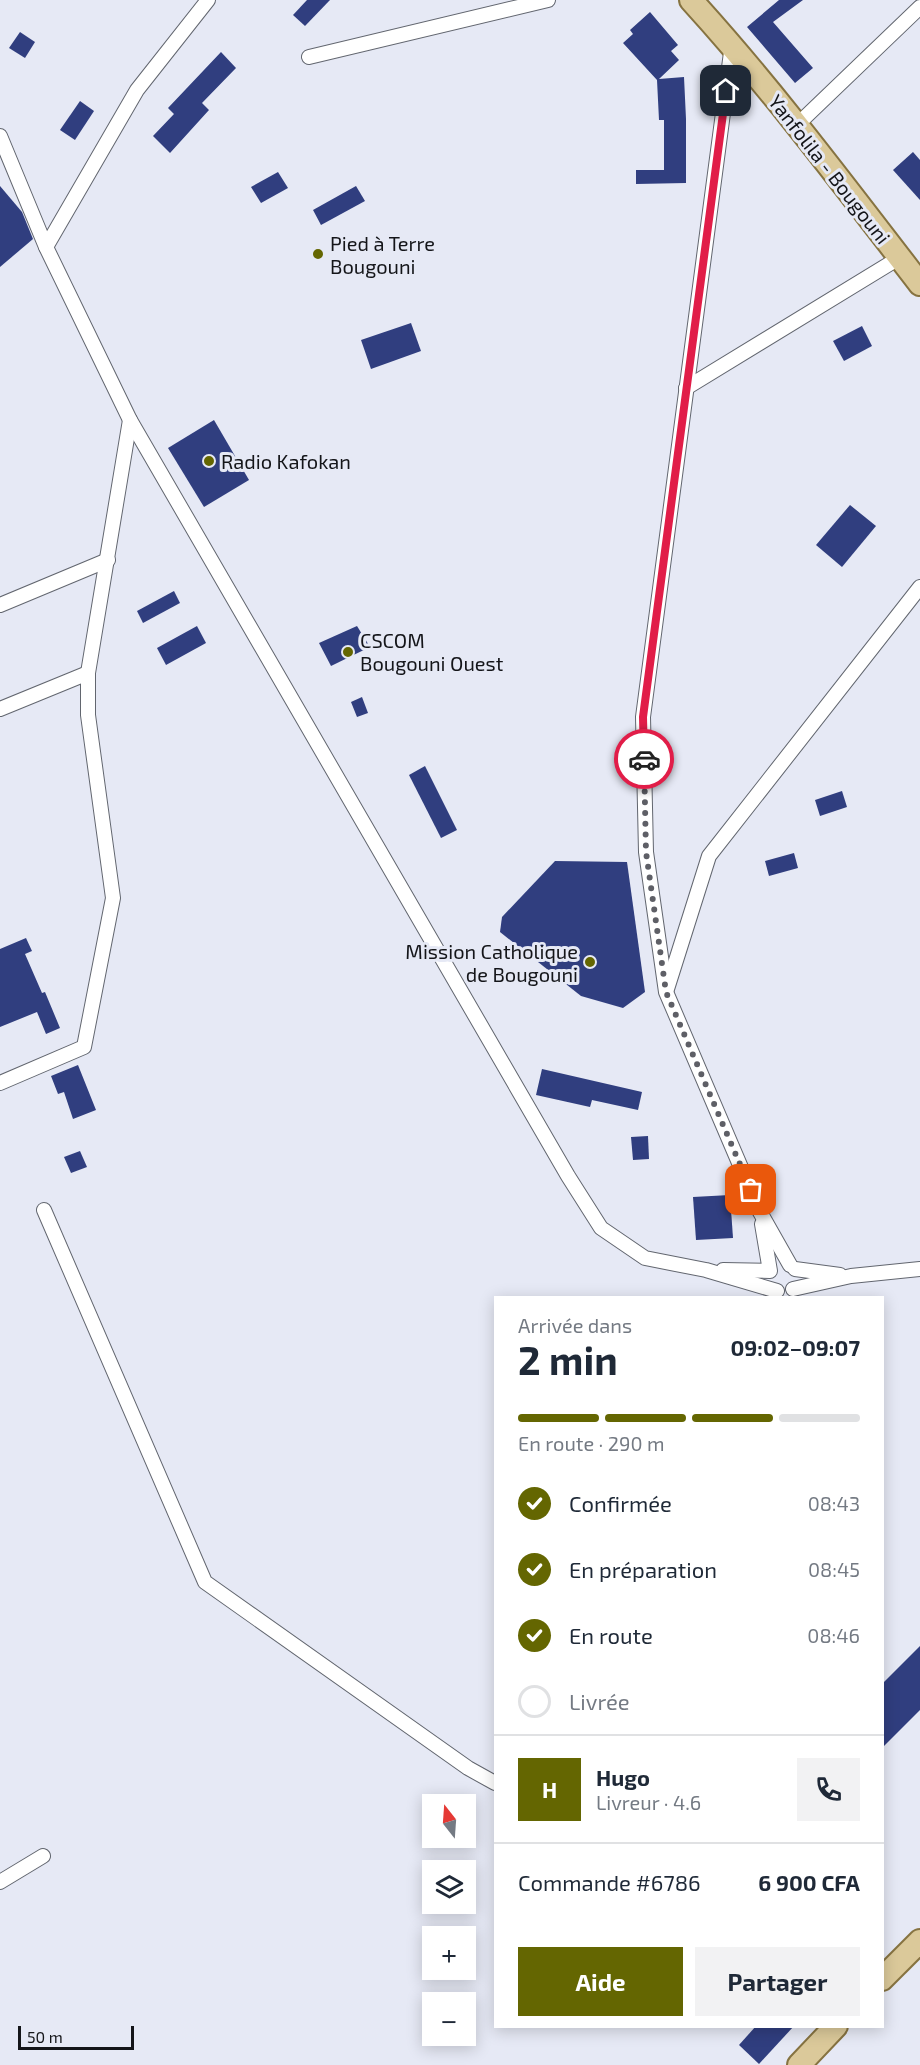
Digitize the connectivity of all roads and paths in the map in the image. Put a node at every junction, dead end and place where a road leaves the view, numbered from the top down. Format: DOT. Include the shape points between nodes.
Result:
graph roads {
  1 [pos="208,0"];
  2 [pos="548,0"];
  3 [pos="691,0"];
  4 [pos="920,7"];
  5 [pos="732,45"];
  6 [pos="309,57"];
  7 [pos="797,125"];
  8 [pos="0,136"];
  9 [pos="46,247"];
  10 [pos="900,258"];
  11 [pos="920,284"];
  12 [pos="686,388"];
  13 [pos="130,420"];
  14 [pos="108,560"];
  15 [pos="920,587"];
  16 [pos="0,605"];
  17 [pos="88,673"];
  18 [pos="0,709"];
  19 [pos="666,992"];
  20 [pos="0,1083"];
  21 [pos="44,1210"];
  22 [pos="760,1212"];
  23 [pos="792,1267"];
  24 [pos="920,1269"];
  25 [pos="706,1270"];
  26 [pos="770,1271"];
  27 [pos="851,1276"];
  28 [pos="793,1289"];
  29 [pos="777,1291"];
  30 [pos="494,1782"];
  31 [pos="43,1856"];
  32 [pos="0,1882"];
  33 [pos="920,1941"];
  34 [pos="884,1978"];
  35 [pos="834,2028"];
  36 [pos="799,2065"];
  1 -- 9 [label="street" via="137,90"];
  2 -- 6 [label="street"];
  3 -- 5 [label="main road, Yanfolila - Bougouni"];
  4 -- 7 [label="street"];
  5 -- 7 [label="main road, Yanfolila - Bougouni"];
  5 -- 12 [label="street"];
  7 -- 10 [label="main road, Yanfolila - Bougouni"];
  8 -- 9 [label="street"];
  9 -- 13 [label="street"];
  10 -- 11 [label="main road, Yanfolila - Bougouni"];
  10 -- 12 [label="street"];
  12 -- 19 [label="street" via="643,717 646,852"];
  13 -- 14 [label="street"];
  13 -- 25 [label="street" via="601,1228 645,1258"];
  14 -- 16 [label="street"];
  14 -- 17 [label="street"];
  15 -- 19 [label="street" via="709,856"];
  17 -- 18 [label="street"];
  17 -- 20 [label="street" via="88,715 113,898 84,1047"];
  19 -- 22 [label="street"];
  21 -- 30 [label="street" via="205,1582"];
  22 -- 23 [label="street"];
  22 -- 26 [label="street"];
  23 -- 26 [label="street" via="779,1264"];
  23 -- 27 [label="street"];
  23 -- 28 [label="street" via="798,1280"];
  24 -- 27 [label="street"];
  25 -- 26 [label="street"];
  25 -- 29 [label="street"];
  26 -- 29 [label="street" via="770,1282"];
  27 -- 28 [label="street"];
  28 -- 29 [label="street" via="786,1293"];
  31 -- 32 [label="street"];
  33 -- 34 [label="main road"];
  35 -- 36 [label="main road"];
}
